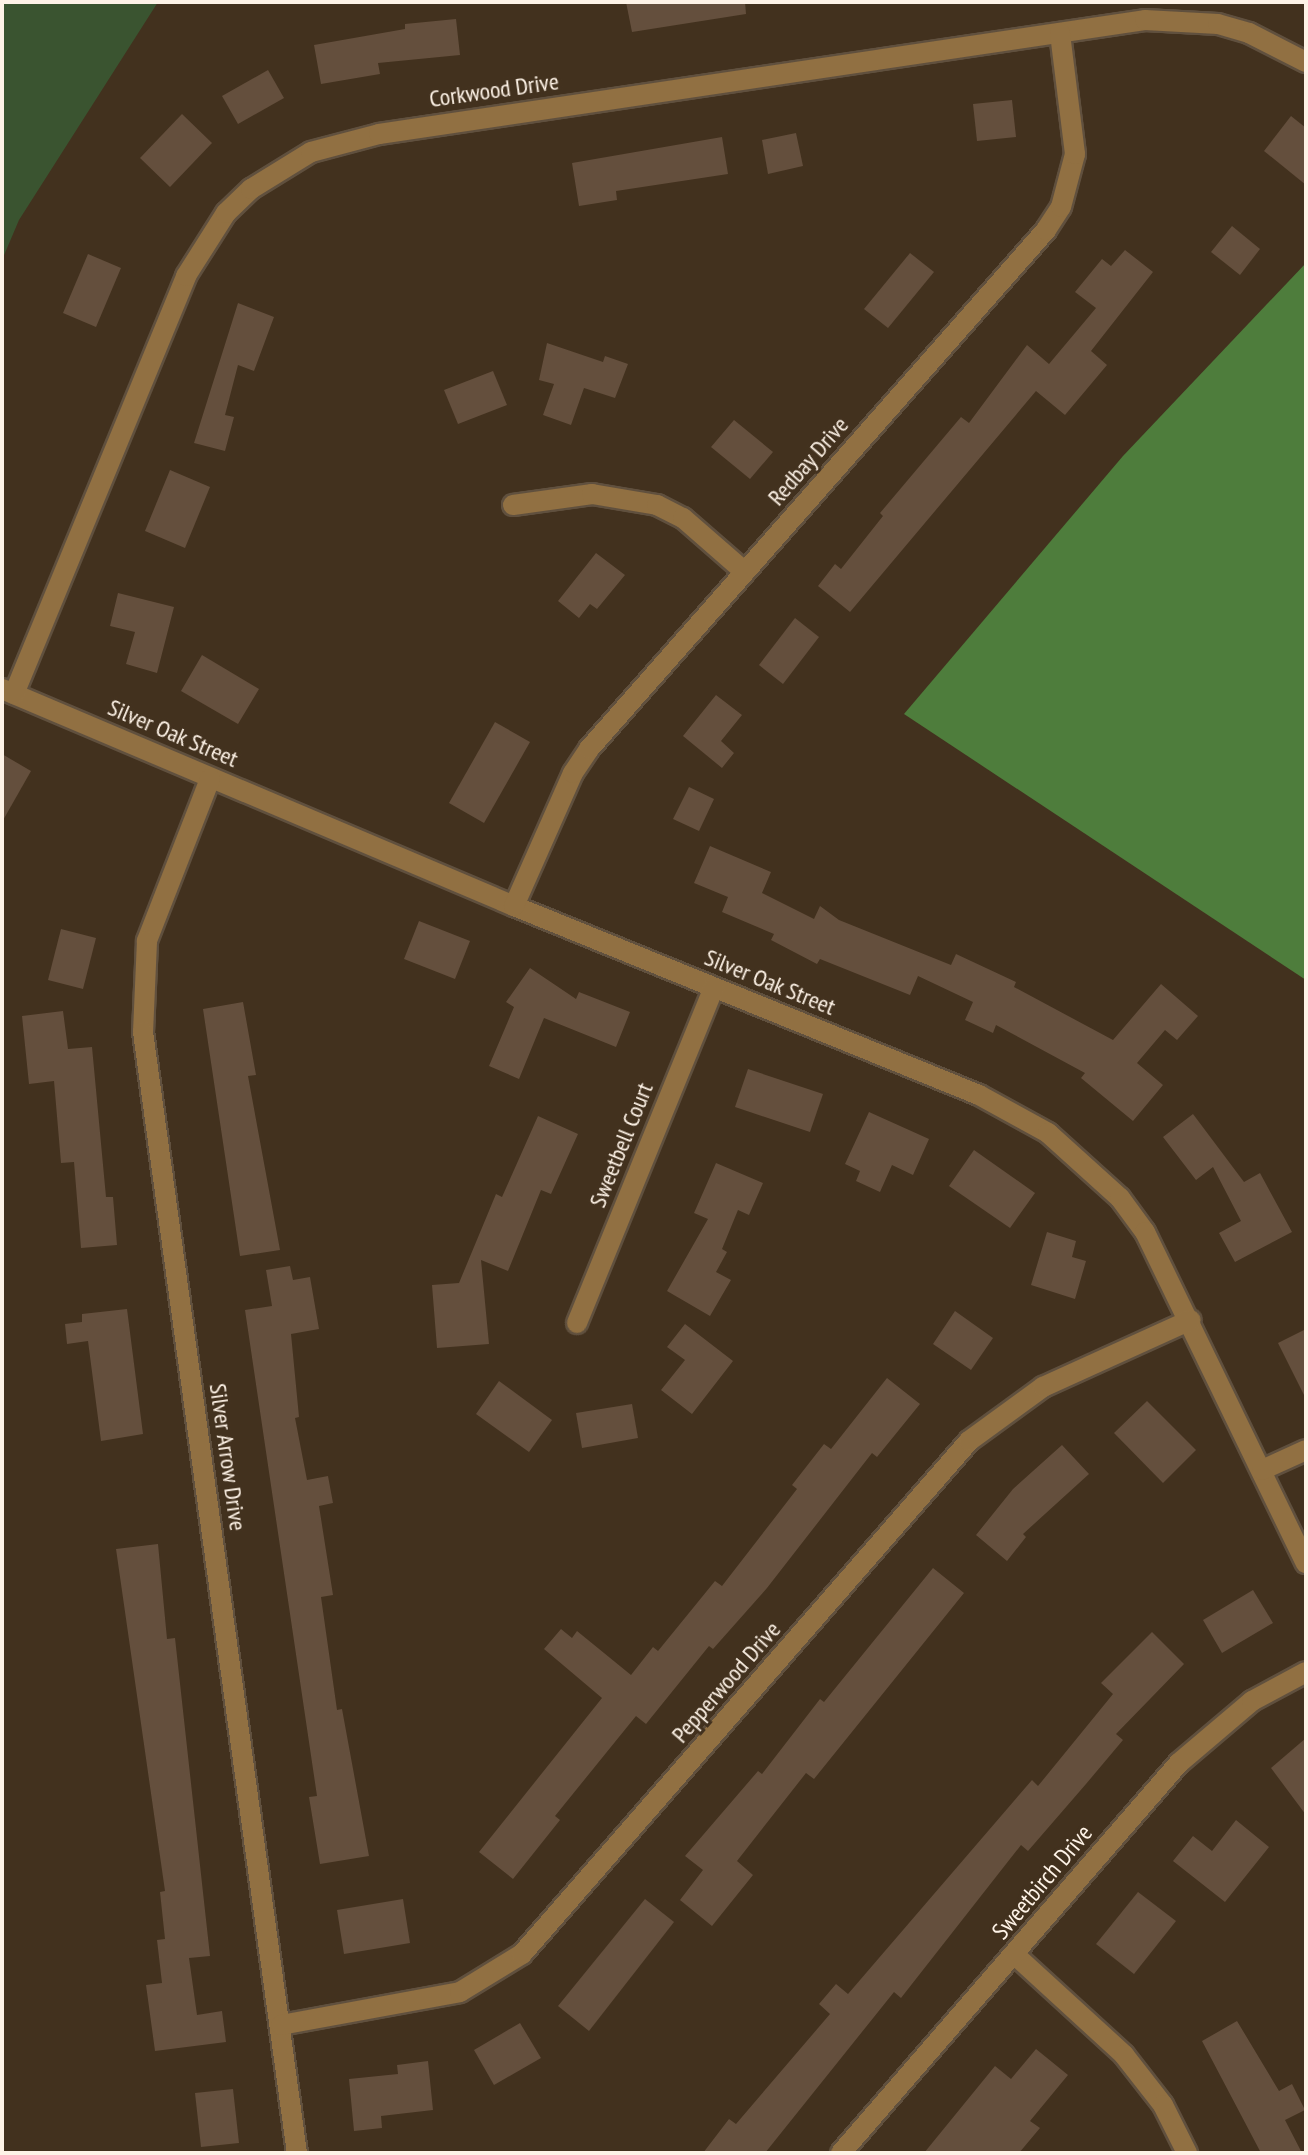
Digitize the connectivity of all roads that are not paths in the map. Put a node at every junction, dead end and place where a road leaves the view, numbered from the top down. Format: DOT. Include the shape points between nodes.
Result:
graph roads {
  1 [pos="1060,33"];
  2 [pos="1306,62"];
  3 [pos="513,505"];
  4 [pos="745,572"];
  5 [pos="8,691"];
  6 [pos="210,779"];
  7 [pos="514,906"];
  8 [pos="714,988"];
  9 [pos="1191,1320"];
  10 [pos="577,1323"];
  11 [pos="1306,1450"];
  12 [pos="1262,1470"];
  13 [pos="1306,1563"];
  14 [pos="1306,1672"];
  15 [pos="1015,1955"];
  16 [pos="281,2025"];
  17 [pos="297,2153"];
  18 [pos="841,2153"];
  19 [pos="1187,2153"];
  1 -- 2 [label="street, Corkwood Drive" via="1145,20 1194,20 1249,33"];
  1 -- 4 [label="street, Redbay Drive" via="1075,154 1061,207"];
  1 -- 5 [label="street, Corkwood Drive" via="344,140 280,168 226,213 186,276"];
  3 -- 4 [label="street" via="592,494 657,505 683,518"];
  4 -- 7 [label="street, Redbay Drive" via="589,749 573,773"];
  5 -- 6 [label="street, Silver Oak Street"];
  6 -- 7 [label="street, Silver Oak Street" via="302,812"];
  6 -- 16 [label="street, Silver Arrow Drive" via="147,941 143,1032"];
  7 -- 8 [label="street, Silver Oak Street"];
  8 -- 9 [label="street, Silver Oak Street" via="979,1095 1048,1133 1120,1198 1145,1232"];
  8 -- 10 [label="street, Sweetbell Court"];
  9 -- 12 [label="street, Silver Oak Street"];
  9 -- 16 [label="street, Pepperwood Drive" via="1043,1387 969,1441 522,1954 460,1992"];
  11 -- 12 [label="street"];
  12 -- 13 [label="street, Silver Oak Street"];
  14 -- 15 [label="street, Sweetbirch Drive" via="1252,1701 1179,1763"];
  15 -- 18 [label="street, Sweetbirch Drive"];
  15 -- 19 [label="street" via="1124,2055 1163,2105"];
  16 -- 17 [label="street, Silver Arrow Drive"];
}
